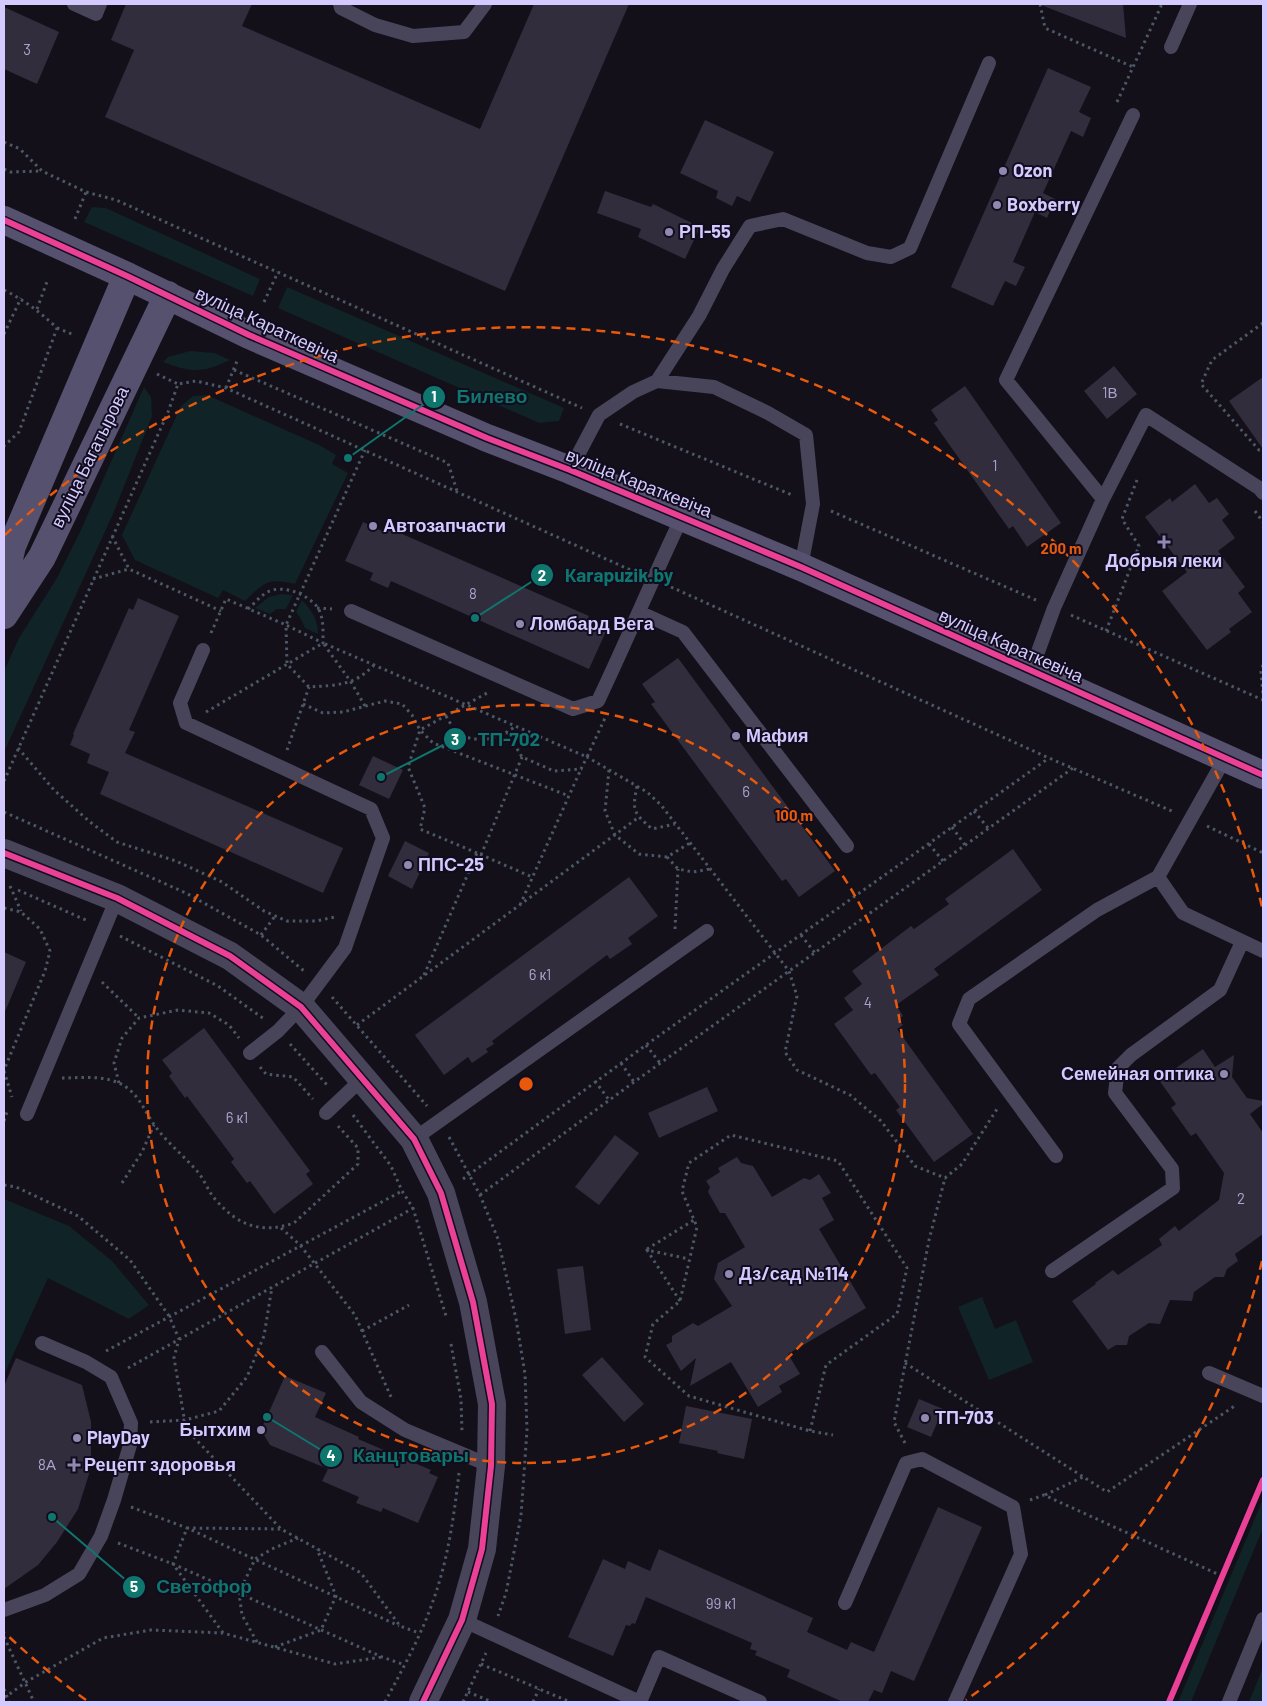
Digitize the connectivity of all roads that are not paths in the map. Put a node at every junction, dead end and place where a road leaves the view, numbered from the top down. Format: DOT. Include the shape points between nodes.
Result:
graph roads {
  1 [pos="74,4"];
  2 [pos="100,4"];
  3 [pos="340,4"];
  4 [pos="485,4"];
  5 [pos="1190,4"];
  6 [pos="1171,47"];
  7 [pos="989,63"];
  8 [pos="1133,115"];
  9 [pos="4,220"];
  10 [pos="127,276"];
  11 [pos="168,295"];
  12 [pos="658,381"];
  13 [pos="570,470"];
  14 [pos="1262,489"];
  15 [pos="1103,499"];
  16 [pos="682,517"];
  17 [pos="801,567"];
  18 [pos="4,581"];
  19 [pos="352,611"];
  20 [pos="639,612"];
  21 [pos="4,615"];
  22 [pos="204,650"];
  23 [pos="1031,671"];
  24 [pos="1225,758"];
  25 [pos="1263,775"];
  26 [pos="847,846"];
  27 [pos="4,854"];
  28 [pos="1158,877"];
  29 [pos="117,898"];
  30 [pos="707,931"];
  31 [pos="1242,942"];
  32 [pos="1263,951"];
  33 [pos="301,1007"];
  34 [pos="250,1053"];
  35 [pos="362,1079"];
  36 [pos="326,1113"];
  37 [pos="27,1114"];
  38 [pos="414,1139"];
  39 [pos="1056,1156"];
  40 [pos="1052,1271"];
  41 [pos="42,1343"];
  42 [pos="322,1352"];
  43 [pos="1209,1373"];
  44 [pos="1263,1396"];
  45 [pos="491,1466"];
  46 [pos="845,1603"];
  47 [pos="4,1610"];
  48 [pos="1263,1619"];
  49 [pos="462,1620"];
  50 [pos="423,1702"];
  51 [pos="640,1702"];
  52 [pos="760,1702"];
  53 [pos="955,1702"];
  54 [pos="1229,1702"];
  1 -- 2 [label="lane" via="96,14"];
  3 -- 4 [label="lane" via="375,25 413,36 464,32"];
  5 -- 6 [label="lane"];
  7 -- 12 [label="lane" via="910,248 891,257 867,253 783,220 750,226"];
  8 -- 15 [label="lane" via="1006,380"];
  9 -- 10 [label="street, вуліца Караткевіча"];
  10 -- 11 [label="street, вуліца Караткевіча"];
  10 -- 18 [label="street, вуліца Багатырова" via="12,546"];
  11 -- 13 [label="street, вуліца Караткевіча" via="249,335 487,438"];
  11 -- 21 [label="street, вуліца Багатырова" via="42,557"];
  12 -- 13 [label="lane" via="633,392 599,415"];
  12 -- 17 [label="lane" via="714,387 806,435 813,504"];
  13 -- 16 [label="street, вуліца Караткевіча"];
  14 -- 15 [label="lane" via="1146,415"];
  15 -- 23 [label="lane" via="1054,608"];
  16 -- 17 [label="street, вуліца Караткевіча"];
  16 -- 20 [label="lane"];
  17 -- 23 [label="street, вуліца Караткевіча"];
  19 -- 20 [label="lane" via="573,709 598,701"];
  20 -- 26 [label="lane" via="683,632"];
  22 -- 33 [label="lane" via="180,703 186,723 371,809 384,838 345,948"];
  23 -- 24 [label="street, вуліца Караткевіча"];
  24 -- 25 [label="street, вуліца Караткевіча"];
  24 -- 28 [label="lane"];
  27 -- 29 [label="street"];
  28 -- 31 [label="lane" via="1183,913"];
  28 -- 39 [label="lane" via="1097,910 969,999 959,1024"];
  29 -- 33 [label="street" via="230,956"];
  29 -- 37 [label="lane"];
  30 -- 38 [label="lane"];
  31 -- 32 [label="lane"];
  31 -- 40 [label="lane" via="1220,990 1118,1068 1115,1093 1172,1169 1173,1188"];
  33 -- 34 [label="lane"];
  33 -- 35 [label="street"];
  35 -- 36 [label="lane"];
  35 -- 38 [label="street"];
  38 -- 45 [label="street" via="441,1194 473,1302 492,1404"];
  41 -- 47 [label="lane" via="111,1377 131,1423 130,1445 101,1536 79,1574 46,1595"];
  42 -- 45 [label="lane" via="361,1402 405,1430"];
  43 -- 44 [label="lane"];
  45 -- 49 [label="street" via="482,1549"];
  46 -- 53 [label="lane" via="906,1463 922,1459 1013,1507 1021,1554"];
  48 -- 54 [label="lane"];
  49 -- 50 [label="street"];
  49 -- 51 [label="lane"];
  51 -- 52 [label="lane" via="659,1656"];
}
